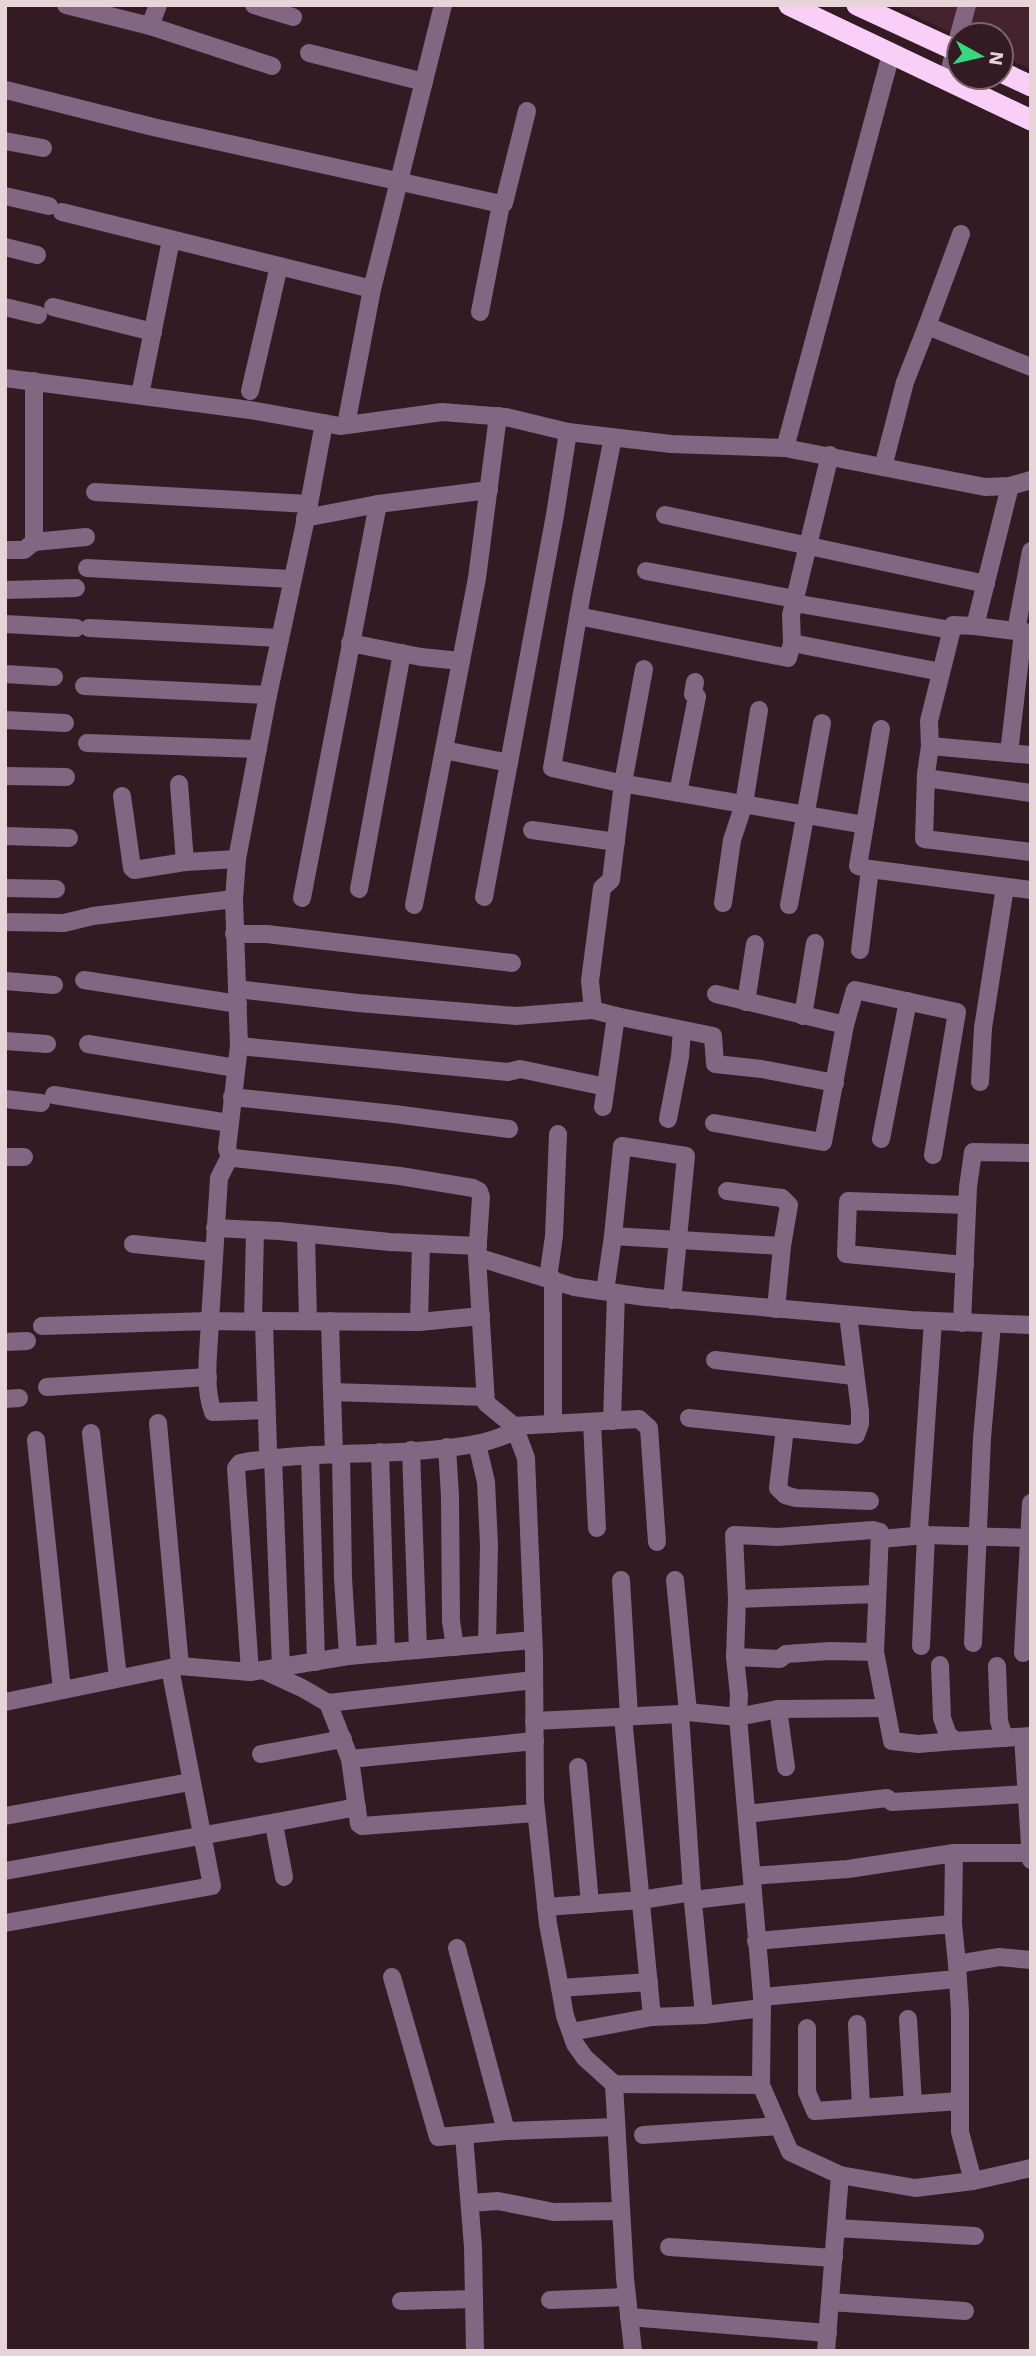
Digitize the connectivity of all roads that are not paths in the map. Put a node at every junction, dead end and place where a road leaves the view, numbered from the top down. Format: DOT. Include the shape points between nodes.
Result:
graph roads {
  1 [pos="66,5"];
  2 [pos="158,5"];
  3 [pos="254,5"];
  4 [pos="443,5"];
  5 [pos="789,5"];
  6 [pos="857,5"];
  7 [pos="293,17"];
  8 [pos="150,26"];
  9 [pos="945,38"];
  10 [pos="310,53"];
  11 [pos="891,54"];
  12 [pos="272,66"];
  13 [pos="945,79"];
  14 [pos="1015,79"];
  15 [pos="425,82"];
  16 [pos="1031,86"];
  17 [pos="6,90"];
  18 [pos="970,91"];
  19 [pos="527,111"];
  20 [pos="1031,120"];
  21 [pos="5,141"];
  22 [pos="43,148"];
  23 [pos="400,181"];
  24 [pos="5,196"];
  25 [pos="501,204"];
  26 [pos="961,234"];
  27 [pos="171,240"];
  28 [pos="5,247"];
  29 [pos="37,255"];
  30 [pos="279,266"];
  31 [pos="372,289"];
  32 [pos="5,307"];
  33 [pos="480,312"];
  34 [pos="927,326"];
  35 [pos="153,332"];
  36 [pos="1031,367"];
  37 [pos="5,378"];
  38 [pos="34,382"];
  39 [pos="250,391"];
  40 [pos="140,395"];
  41 [pos="498,416"];
  42 [pos="324,423"];
  43 [pos="346,425"];
  44 [pos="568,432"];
  45 [pos="613,437"];
  46 [pos="785,448"];
  47 [pos="830,455"];
  48 [pos="883,467"];
  49 [pos="1031,480"];
  50 [pos="1010,486"];
  51 [pos="489,490"];
  52 [pos="95,492"];
  53 [pos="378,504"];
  54 [pos="307,511"];
  55 [pos="665,515"];
  56 [pos="86,537"];
  57 [pos="34,542"];
  58 [pos="808,546"];
  59 [pos="5,550"];
  60 [pos="1031,551"];
  61 [pos="87,568"];
  62 [pos="646,571"];
  63 [pos="291,579"];
  64 [pos="986,584"];
  65 [pos="76,588"];
  66 [pos="5,590"];
  67 [pos="1026,597"];
  68 [pos="794,601"];
  69 [pos="578,617"];
  70 [pos="5,624"];
  71 [pos="975,626"];
  72 [pos="951,630"];
  73 [pos="1023,632"];
  74 [pos="280,638"];
  75 [pos="351,643"];
  76 [pos="792,643"];
  77 [pos="402,653"];
  78 [pos="461,662"];
  79 [pos="644,669"];
  80 [pos="942,671"];
  81 [pos="5,674"];
  82 [pos="54,677"];
  83 [pos="695,682"];
  84 [pos="85,686"];
  85 [pos="268,695"];
  86 [pos="759,710"];
  87 [pos="5,720"];
  88 [pos="65,723"];
  89 [pos="822,723"];
  90 [pos="881,729"];
  91 [pos="87,743"];
  92 [pos="930,746"];
  93 [pos="258,749"];
  94 [pos="444,750"];
  95 [pos="1009,753"];
  96 [pos="1031,755"];
  97 [pos="509,763"];
  98 [pos="5,776"];
  99 [pos="66,778"];
  100 [pos="926,778"];
  101 [pos="623,783"];
  102 [pos="179,784"];
  103 [pos="678,793"];
  104 [pos="1031,793"];
  105 [pos="122,796"];
  106 [pos="744,804"];
  107 [pos="804,815"];
  108 [pos="865,825"];
  109 [pos="531,830"];
  110 [pos="5,836"];
  111 [pos="69,838"];
  112 [pos="616,842"];
  113 [pos="1031,852"];
  114 [pos="237,859"];
  115 [pos="185,862"];
  116 [pos="870,869"];
  117 [pos="1005,887"];
  118 [pos="5,888"];
  119 [pos="56,889"];
  120 [pos="359,889"];
  121 [pos="1031,890"];
  122 [pos="484,897"];
  123 [pos="302,898"];
  124 [pos="234,899"];
  125 [pos="723,903"];
  126 [pos="414,905"];
  127 [pos="789,905"];
  128 [pos="5,922"];
  129 [pos="234,934"];
  130 [pos="815,943"];
  131 [pos="755,944"];
  132 [pos="860,950"];
  133 [pos="512,963"];
  134 [pos="85,980"];
  135 [pos="5,981"];
  136 [pos="54,985"];
  137 [pos="716,994"];
  138 [pos="238,996"];
  139 [pos="908,1001"];
  140 [pos="746,1002"];
  141 [pos="593,1010"];
  142 [pos="616,1016"];
  143 [pos="803,1016"];
  144 [pos="845,1026"];
  145 [pos="682,1030"];
  146 [pos="5,1041"];
  147 [pos="47,1044"];
  148 [pos="88,1044"];
  149 [pos="239,1046"];
  150 [pos="236,1068"];
  151 [pos="980,1082"];
  152 [pos="835,1083"];
  153 [pos="606,1087"];
  154 [pos="232,1097"];
  155 [pos="5,1099"];
  156 [pos="603,1107"];
  157 [pos="668,1119"];
  158 [pos="229,1123"];
  159 [pos="714,1123"];
  160 [pos="509,1129"];
  161 [pos="558,1134"];
  162 [pos="881,1139"];
  163 [pos="1031,1153"];
  164 [pos="933,1155"];
  165 [pos="230,1156"];
  166 [pos="727,1191"];
  167 [pos="967,1205"];
  168 [pos="215,1228"];
  169 [pos="255,1231"];
  170 [pos="306,1234"];
  171 [pos="613,1236"];
  172 [pos="676,1238"];
  173 [pos="133,1244"];
  174 [pos="421,1244"];
  175 [pos="782,1246"];
  176 [pos="478,1251"];
  177 [pos="213,1252"];
  178 [pos="965,1265"];
  179 [pos="550,1279"];
  180 [pos="610,1292"];
  181 [pos="672,1300"];
  182 [pos="776,1309"];
  183 [pos="848,1315"];
  184 [pos="481,1316"];
  185 [pos="210,1321"];
  186 [pos="258,1321"];
  187 [pos="308,1321"];
  188 [pos="330,1321"];
  189 [pos="933,1321"];
  190 [pos="419,1322"];
  191 [pos="962,1322"];
  192 [pos="992,1324"];
  193 [pos="1031,1325"];
  194 [pos="42,1326"];
  195 [pos="27,1341"];
  196 [pos="5,1342"];
  197 [pos="715,1360"];
  198 [pos="855,1376"];
  199 [pos="208,1377"];
  200 [pos="47,1387"];
  201 [pos="332,1392"];
  202 [pos="485,1397"];
  203 [pos="266,1410"];
  204 [pos="689,1418"];
  205 [pos="612,1421"];
  206 [pos="592,1422"];
  207 [pos="158,1423"];
  208 [pos="553,1424"];
  209 [pos="785,1428"];
  210 [pos="515,1429"];
  211 [pos="91,1433"];
  212 [pos="36,1440"];
  213 [pos="477,1444"];
  214 [pos="447,1447"];
  215 [pos="411,1450"];
  216 [pos="380,1452"];
  217 [pos="271,1453"];
  218 [pos="337,1454"];
  219 [pos="310,1455"];
  220 [pos="870,1501"];
  221 [pos="1031,1503"];
  222 [pos="597,1528"];
  223 [pos="926,1535"];
  224 [pos="978,1536"];
  225 [pos="1029,1538"];
  226 [pos="880,1539"];
  227 [pos="657,1542"];
  228 [pos="621,1580"];
  229 [pos="675,1580"];
  230 [pos="876,1594"];
  231 [pos="737,1600"];
  232 [pos="533,1640"];
  233 [pos="973,1643"];
  234 [pos="486,1644"];
  235 [pos="921,1646"];
  236 [pos="455,1647"];
  237 [pos="418,1650"];
  238 [pos="876,1652"];
  239 [pos="386,1653"];
  240 [pos="1023,1653"];
  241 [pos="348,1656"];
  242 [pos="735,1657"];
  243 [pos="316,1662"];
  244 [pos="940,1665"];
  245 [pos="996,1666"];
  246 [pos="175,1667"];
  247 [pos="265,1670"];
  248 [pos="118,1678"];
  249 [pos="534,1680"];
  250 [pos="62,1690"];
  251 [pos="5,1701"];
  252 [pos="328,1703"];
  253 [pos="886,1707"];
  254 [pos="778,1709"];
  255 [pos="684,1713"];
  256 [pos="626,1716"];
  257 [pos="738,1717"];
  258 [pos="534,1721"];
  259 [pos="1027,1736"];
  260 [pos="1004,1738"];
  261 [pos="343,1739"];
  262 [pos="534,1741"];
  263 [pos="956,1741"];
  264 [pos="261,1754"];
  265 [pos="349,1759"];
  266 [pos="578,1767"];
  267 [pos="786,1767"];
  268 [pos="190,1782"];
  269 [pos="1028,1801"];
  270 [pos="357,1807"];
  271 [pos="536,1813"];
  272 [pos="747,1814"];
  273 [pos="5,1816"];
  274 [pos="277,1822"];
  275 [pos="204,1835"];
  276 [pos="954,1853"];
  277 [pos="1030,1853"];
  278 [pos="1031,1860"];
  279 [pos="5,1871"];
  280 [pos="284,1877"];
  281 [pos="753,1884"];
  282 [pos="693,1896"];
  283 [pos="641,1900"];
  284 [pos="590,1903"];
  285 [pos="546,1907"];
  286 [pos="5,1923"];
  287 [pos="953,1924"];
  288 [pos="756,1941"];
  289 [pos="457,1948"];
  290 [pos="1031,1960"];
  291 [pos="957,1971"];
  292 [pos="393,1977"];
  293 [pos="649,1982"];
  294 [pos="559,1988"];
  295 [pos="762,2002"];
  296 [pos="704,2015"];
  297 [pos="652,2017"];
  298 [pos="908,2019"];
  299 [pos="857,2024"];
  300 [pos="807,2028"];
  301 [pos="571,2032"];
  302 [pos="614,2084"];
  303 [pos="761,2085"];
  304 [pos="960,2101"];
  305 [pos="913,2104"];
  306 [pos="861,2107"];
  307 [pos="779,2126"];
  308 [pos="616,2127"];
  309 [pos="506,2131"];
  310 [pos="464,2135"];
  311 [pos="643,2135"];
  312 [pos="1031,2168"];
  313 [pos="840,2175"];
  314 [pos="974,2181"];
  315 [pos="470,2203"];
  316 [pos="621,2211"];
  317 [pos="836,2228"];
  318 [pos="975,2236"];
  319 [pos="669,2247"];
  320 [pos="834,2258"];
  321 [pos="627,2297"];
  322 [pos="473,2299"];
  323 [pos="550,2300"];
  324 [pos="401,2301"];
  325 [pos="830,2302"];
  326 [pos="965,2311"];
  327 [pos="629,2317"];
  328 [pos="827,2342"];
  329 [pos="475,2351"];
  330 [pos="634,2351"];
  1 -- 8 [label="street"];
  2 -- 8 [label="street"];
  3 -- 7 [label="street"];
  4 -- 15 [label="street"];
  5 -- 11 [label="highway"];
  6 -- 9 [label="highway"];
  8 -- 12 [label="street"];
  10 -- 15 [label="street"];
  11 -- 13 [label="highway"];
  11 -- 46 [label="street"];
  14 -- 16 [label="highway"];
  15 -- 23 [label="street"];
  17 -- 23 [label="street"];
  18 -- 20 [label="highway"];
  19 -- 25 [label="street" via="505,203"];
  21 -- 22 [label="street"];
  23 -- 25 [label="street"];
  23 -- 31 [label="street"];
  24 -- 27 [label="street"];
  25 -- 33 [label="street"];
  26 -- 34 [label="street"];
  27 -- 30 [label="street"];
  27 -- 35 [label="street"];
  28 -- 29 [label="street"];
  30 -- 31 [label="street"];
  30 -- 39 [label="street"];
  31 -- 43 [label="street"];
  32 -- 35 [label="street"];
  34 -- 36 [label="street"];
  34 -- 48 [label="street" via="905,382"];
  35 -- 40 [label="street"];
  37 -- 38 [label="street"];
  38 -- 40 [label="street"];
  38 -- 57 [label="street"];
  40 -- 42 [label="street"];
  41 -- 43 [label="street" via="442,412"];
  41 -- 44 [label="street"];
  41 -- 51 [label="street"];
  42 -- 43 [label="street"];
  42 -- 54 [label="street"];
  44 -- 45 [label="street"];
  44 -- 97 [label="street"];
  45 -- 46 [label="street"];
  45 -- 69 [label="street"];
  46 -- 47 [label="street"];
  47 -- 48 [label="street"];
  47 -- 58 [label="street"];
  48 -- 50 [label="street" via="985,487"];
  49 -- 50 [label="street"];
  50 -- 64 [label="street"];
  51 -- 53 [label="street"];
  51 -- 78 [label="street"];
  52 -- 54 [label="street"];
  53 -- 54 [label="street"];
  53 -- 75 [label="street"];
  54 -- 63 [label="street"];
  55 -- 58 [label="street"];
  56 -- 57 [label="street"];
  57 -- 59 [label="street" via="24,550"];
  58 -- 64 [label="street"];
  58 -- 68 [label="street"];
  60 -- 67 [label="street"];
  61 -- 63 [label="street"];
  62 -- 68 [label="street"];
  63 -- 74 [label="street"];
  64 -- 71 [label="street"];
  65 -- 66 [label="street"];
  67 -- 73 [label="street"];
  68 -- 72 [label="street"];
  68 -- 76 [label="street"];
  69 -- 76 [label="street" via="788,658"];
  69 -- 101 [label="street" via="552,768"];
  70 -- 74 [label="street"];
  71 -- 72 [label="street" via="953,625"];
  71 -- 73 [label="street"];
  72 -- 80 [label="street"];
  73 -- 95 [label="street"];
  74 -- 85 [label="street"];
  75 -- 77 [label="street"];
  75 -- 123 [label="street"];
  76 -- 80 [label="street"];
  77 -- 78 [label="street"];
  77 -- 120 [label="street"];
  78 -- 94 [label="street"];
  79 -- 101 [label="street"];
  80 -- 92 [label="street" via="929,721"];
  81 -- 82 [label="street"];
  83 -- 103 [label="street" via="693,694 697,697"];
  84 -- 85 [label="street"];
  85 -- 93 [label="street"];
  86 -- 106 [label="street"];
  87 -- 88 [label="street"];
  89 -- 107 [label="street"];
  90 -- 108 [label="street"];
  91 -- 93 [label="street"];
  92 -- 95 [label="street"];
  92 -- 100 [label="street"];
  93 -- 114 [label="street"];
  94 -- 97 [label="street"];
  94 -- 126 [label="street"];
  95 -- 96 [label="street"];
  97 -- 122 [label="street"];
  98 -- 99 [label="street"];
  100 -- 104 [label="street"];
  100 -- 113 [label="street" via="924,839"];
  101 -- 103 [label="street"];
  101 -- 112 [label="street"];
  102 -- 115 [label="street"];
  103 -- 106 [label="street"];
  105 -- 115 [label="street" via="132,868"];
  106 -- 107 [label="street"];
  106 -- 125 [label="street" via="732,840"];
  107 -- 108 [label="street"];
  107 -- 127 [label="street"];
  108 -- 116 [label="street" via="858,866"];
  109 -- 112 [label="street"];
  110 -- 111 [label="street"];
  112 -- 141 [label="street" via="611,880 602,888 590,981"];
  114 -- 115 [label="street"];
  114 -- 124 [label="street"];
  116 -- 117 [label="street"];
  116 -- 132 [label="street"];
  117 -- 121 [label="street"];
  117 -- 151 [label="street" via="982,1028"];
  118 -- 119 [label="street"];
  124 -- 128 [label="street" via="64,923"];
  124 -- 129 [label="street"];
  129 -- 133 [label="street"];
  129 -- 138 [label="street"];
  130 -- 143 [label="street"];
  131 -- 140 [label="street"];
  134 -- 138 [label="street"];
  135 -- 136 [label="street"];
  137 -- 140 [label="street"];
  138 -- 141 [label="street" via="516,1016"];
  138 -- 149 [label="street"];
  139 -- 144 [label="street" via="855,990"];
  139 -- 162 [label="street"];
  139 -- 164 [label="street" via="957,1012"];
  140 -- 143 [label="street"];
  141 -- 142 [label="street"];
  142 -- 145 [label="street"];
  142 -- 153 [label="street"];
  143 -- 144 [label="street"];
  144 -- 152 [label="street"];
  145 -- 152 [label="street" via="713,1036 715,1064"];
  145 -- 157 [label="street"];
  146 -- 147 [label="street"];
  148 -- 150 [label="street"];
  149 -- 150 [label="street"];
  149 -- 153 [label="street" via="508,1072 520,1069"];
  150 -- 154 [label="street"];
  152 -- 159 [label="street" via="823,1142"];
  153 -- 156 [label="street"];
  154 -- 158 [label="street"];
  154 -- 160 [label="street"];
  155 -- 158 [label="street" via="47,1099"];
  158 -- 165 [label="street"];
  161 -- 179 [label="street"];
  163 -- 167 [label="street" via="973,1152"];
  165 -- 168 [label="street" via="219,1178"];
  165 -- 176 [label="street" via="473,1188 481,1197"];
  166 -- 175 [label="street" via="787,1201"];
  167 -- 178 [label="street"];
  167 -- 178 [label="street" via="848,1201 846,1254"];
  168 -- 169 [label="street"];
  168 -- 177 [label="street"];
  169 -- 170 [label="street"];
  169 -- 186 [label="street"];
  170 -- 174 [label="street"];
  170 -- 187 [label="street"];
  171 -- 172 [label="street"];
  171 -- 172 [label="street" via="622,1146 686,1156"];
  171 -- 180 [label="street"];
  172 -- 175 [label="street"];
  172 -- 181 [label="street"];
  173 -- 177 [label="street"];
  174 -- 176 [label="street"];
  174 -- 190 [label="street"];
  175 -- 182 [label="street"];
  176 -- 179 [label="street"];
  176 -- 184 [label="street"];
  177 -- 185 [label="street"];
  178 -- 191 [label="street"];
  179 -- 180 [label="street"];
  179 -- 208 [label="street"];
  180 -- 181 [label="street"];
  180 -- 205 [label="street"];
  181 -- 182 [label="street"];
  182 -- 183 [label="street"];
  183 -- 189 [label="street"];
  183 -- 198 [label="street"];
  184 -- 190 [label="street"];
  184 -- 202 [label="street"];
  185 -- 186 [label="street"];
  185 -- 194 [label="street"];
  185 -- 199 [label="street"];
  186 -- 187 [label="street"];
  186 -- 203 [label="street"];
  187 -- 188 [label="street"];
  188 -- 190 [label="street"];
  188 -- 201 [label="street"];
  189 -- 191 [label="street"];
  189 -- 223 [label="street" via="919,1529"];
  191 -- 192 [label="street"];
  192 -- 193 [label="street"];
  192 -- 224 [label="street"];
  195 -- 196 [label="street"];
  197 -- 198 [label="street"];
  198 -- 209 [label="street" via="860,1411 856,1435"];
  199 -- 200 [label="street"];
  199 -- 203 [label="street" via="213,1412"];
  201 -- 202 [label="street"];
  201 -- 218 [label="street"];
  202 -- 210 [label="street"];
  203 -- 217 [label="street"];
  204 -- 209 [label="street"];
  205 -- 206 [label="street"];
  205 -- 227 [label="street" via="639,1419 649,1428"];
  206 -- 208 [label="street"];
  206 -- 222 [label="street"];
  207 -- 246 [label="street"];
  208 -- 210 [label="street"];
  209 -- 220 [label="street" via="778,1488 785,1495"];
  210 -- 213 [label="street"];
  210 -- 232 [label="street" via="526,1458"];
  211 -- 248 [label="street"];
  212 -- 250 [label="street"];
  213 -- 214 [label="street"];
  213 -- 234 [label="street" via="488,1520"];
  214 -- 215 [label="street"];
  214 -- 236 [label="street"];
  215 -- 216 [label="street"];
  215 -- 237 [label="street"];
  216 -- 218 [label="street"];
  216 -- 239 [label="street"];
  217 -- 219 [label="street"];
  217 -- 247 [label="street"];
  217 -- 247 [label="street" via="240,1462 236,1468"];
  218 -- 219 [label="street"];
  218 -- 241 [label="street"];
  219 -- 243 [label="street"];
  221 -- 225 [label="street"];
  223 -- 224 [label="street"];
  223 -- 226 [label="street"];
  223 -- 235 [label="street"];
  224 -- 225 [label="street"];
  224 -- 233 [label="street"];
  225 -- 240 [label="street"];
  226 -- 230 [label="street"];
  226 -- 231 [label="street" via="880,1532 873,1530 778,1537 734,1535"];
  228 -- 256 [label="street"];
  229 -- 255 [label="street"];
  230 -- 231 [label="street"];
  230 -- 238 [label="street"];
  231 -- 242 [label="street"];
  232 -- 234 [label="street"];
  232 -- 249 [label="street"];
  234 -- 236 [label="street"];
  236 -- 237 [label="street"];
  237 -- 239 [label="street"];
  238 -- 242 [label="street" via="786,1654 780,1659"];
  238 -- 253 [label="street"];
  239 -- 241 [label="street"];
  241 -- 243 [label="street"];
  242 -- 257 [label="street"];
  243 -- 247 [label="street"];
  244 -- 263 [label="street" via="943,1718 947,1735"];
  245 -- 260 [label="street"];
  246 -- 247 [label="street"];
  246 -- 248 [label="street"];
  246 -- 268 [label="street"];
  247 -- 252 [label="street"];
  248 -- 250 [label="street"];
  249 -- 252 [label="street"];
  249 -- 258 [label="street"];
  250 -- 251 [label="street"];
  252 -- 261 [label="street"];
  253 -- 254 [label="street"];
  253 -- 263 [label="street" via="892,1741"];
  254 -- 257 [label="street"];
  254 -- 267 [label="street"];
  255 -- 256 [label="street"];
  255 -- 257 [label="street"];
  255 -- 282 [label="street"];
  256 -- 258 [label="street"];
  256 -- 283 [label="street"];
  257 -- 272 [label="street"];
  258 -- 262 [label="street"];
  259 -- 260 [label="street"];
  259 -- 269 [label="street"];
  260 -- 263 [label="street"];
  261 -- 264 [label="street"];
  261 -- 265 [label="street"];
  262 -- 265 [label="street"];
  262 -- 271 [label="street"];
  265 -- 270 [label="street"];
  266 -- 284 [label="street"];
  268 -- 273 [label="street"];
  268 -- 275 [label="street"];
  269 -- 272 [label="street" via="892,1802 887,1798"];
  269 -- 277 [label="street"];
  270 -- 271 [label="street" via="362,1826"];
  270 -- 274 [label="street"];
  271 -- 285 [label="street"];
  272 -- 281 [label="street"];
  274 -- 275 [label="street"];
  274 -- 280 [label="street"];
  275 -- 279 [label="street"];
  275 -- 286 [label="street" via="213,1883 209,1888"];
  276 -- 277 [label="street"];
  276 -- 281 [label="street"];
  276 -- 287 [label="street"];
  277 -- 278 [label="street"];
  281 -- 282 [label="street"];
  281 -- 288 [label="street"];
  282 -- 283 [label="street"];
  282 -- 296 [label="street"];
  283 -- 284 [label="street"];
  283 -- 293 [label="street"];
  284 -- 285 [label="street"];
  285 -- 294 [label="street"];
  287 -- 288 [label="street"];
  287 -- 291 [label="street"];
  288 -- 295 [label="street"];
  289 -- 309 [label="street"];
  290 -- 291 [label="street" via="999,1957"];
  291 -- 295 [label="street"];
  291 -- 304 [label="street"];
  292 -- 310 [label="street" via="438,2137"];
  293 -- 294 [label="street"];
  293 -- 297 [label="street"];
  294 -- 301 [label="street"];
  295 -- 296 [label="street"];
  295 -- 303 [label="street"];
  296 -- 297 [label="street"];
  297 -- 301 [label="street"];
  298 -- 305 [label="street"];
  299 -- 306 [label="street"];
  300 -- 306 [label="street" via="807,2092 815,2111"];
  301 -- 302 [label="street" via="585,2058"];
  302 -- 303 [label="street"];
  302 -- 308 [label="street"];
  303 -- 307 [label="street"];
  304 -- 305 [label="street"];
  304 -- 314 [label="street" via="960,2132"];
  305 -- 306 [label="street"];
  307 -- 311 [label="street"];
  307 -- 313 [label="street" via="790,2152"];
  308 -- 309 [label="street"];
  308 -- 316 [label="street"];
  309 -- 310 [label="street"];
  310 -- 315 [label="street"];
  312 -- 314 [label="street"];
  313 -- 314 [label="street" via="915,2188"];
  313 -- 317 [label="street"];
  315 -- 316 [label="street" via="498,2201 554,2212"];
  315 -- 322 [label="street"];
  316 -- 321 [label="street"];
  317 -- 318 [label="street"];
  317 -- 320 [label="street"];
  319 -- 320 [label="street"];
  320 -- 325 [label="street"];
  321 -- 323 [label="street"];
  321 -- 327 [label="street"];
  322 -- 324 [label="street"];
  322 -- 329 [label="street"];
  325 -- 326 [label="street"];
  325 -- 328 [label="street"];
  327 -- 328 [label="street"];
  327 -- 330 [label="street"];
}
